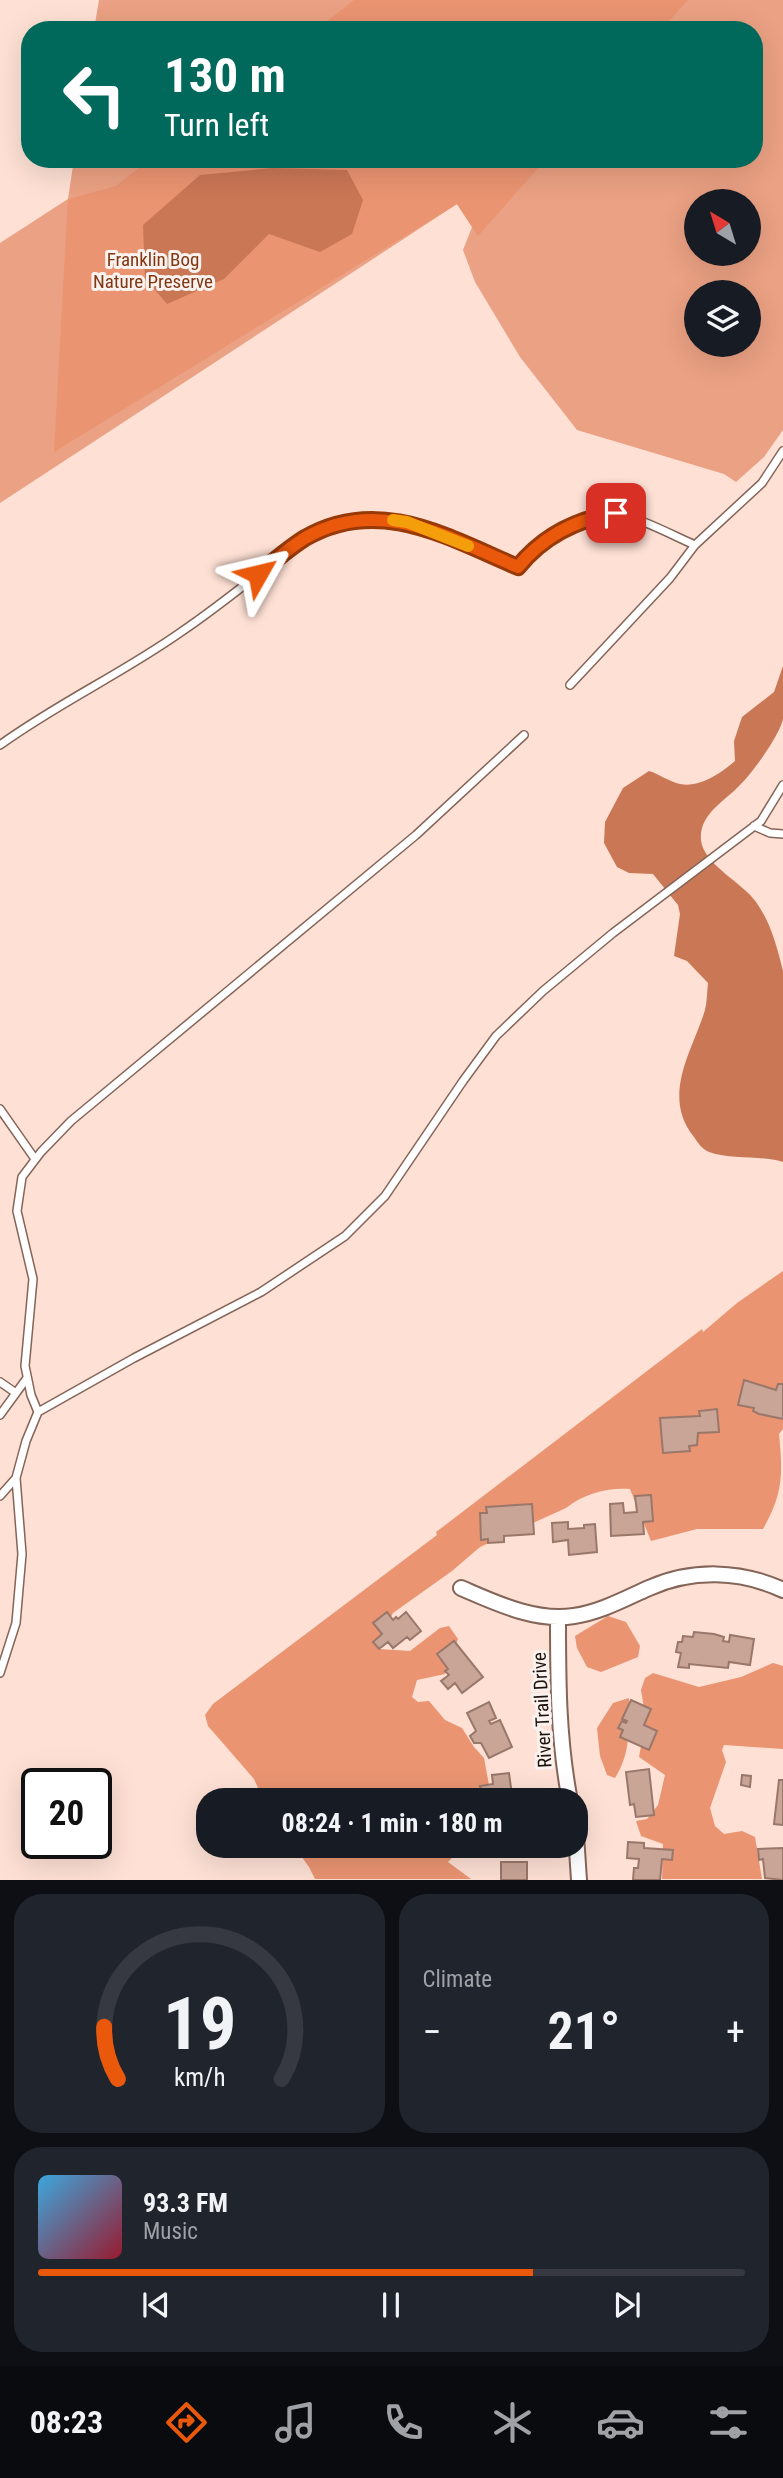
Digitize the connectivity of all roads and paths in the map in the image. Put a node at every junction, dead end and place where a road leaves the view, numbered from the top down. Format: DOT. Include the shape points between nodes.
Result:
graph roads {
  1 [pos="783,451"];
  2 [pos="695,545"];
  3 [pos="570,685"];
  4 [pos="524,735"];
  5 [pos="0,745"];
  6 [pos="783,785"];
  7 [pos="754,826"];
  8 [pos="783,834"];
  9 [pos="0,1109"];
  10 [pos="35,1159"];
  11 [pos="27,1378"];
  12 [pos="0,1382"];
  13 [pos="16,1393"];
  14 [pos="38,1412"];
  15 [pos="0,1415"];
  16 [pos="16,1478"];
  17 [pos="0,1496"];
  18 [pos="461,1588"];
  19 [pos="783,1590"];
  20 [pos="558,1617"];
  21 [pos="0,1673"];
  22 [pos="568,1788"];
  23 [pos="578,1858"];
  24 [pos="579,1880"];
  1 -- 2 [label="lane" via="762,483"];
  2 -- 3 [label="lane"];
  2 -- 5 [label="lane" via="616,513 595,516 545,539 518,567 407,522 377,518 347,522 305,538 182,632"];
  4 -- 10 [label="lane" via="416,835 71,1121"];
  6 -- 7 [label="lane"];
  7 -- 8 [label="lane"];
  7 -- 14 [label="lane" via="543,992 496,1037 385,1196 345,1236 261,1292"];
  9 -- 10 [label="lane"];
  10 -- 11 [label="lane" via="22,1177 17,1210 33,1279"];
  11 -- 13 [label="lane"];
  11 -- 14 [label="lane"];
  12 -- 13 [label="lane"];
  13 -- 15 [label="lane"];
  14 -- 16 [label="lane"];
  16 -- 17 [label="lane"];
  16 -- 21 [label="lane" via="22,1554 16,1623"];
  18 -- 20 [label="street" via="514,1609"];
  19 -- 20 [label="street" via="735,1575 703,1574 664,1582 590,1613"];
  20 -- 22 [label="street, River Trail Drive" via="560,1744"];
  23 -- 24 [label="street"];
}
